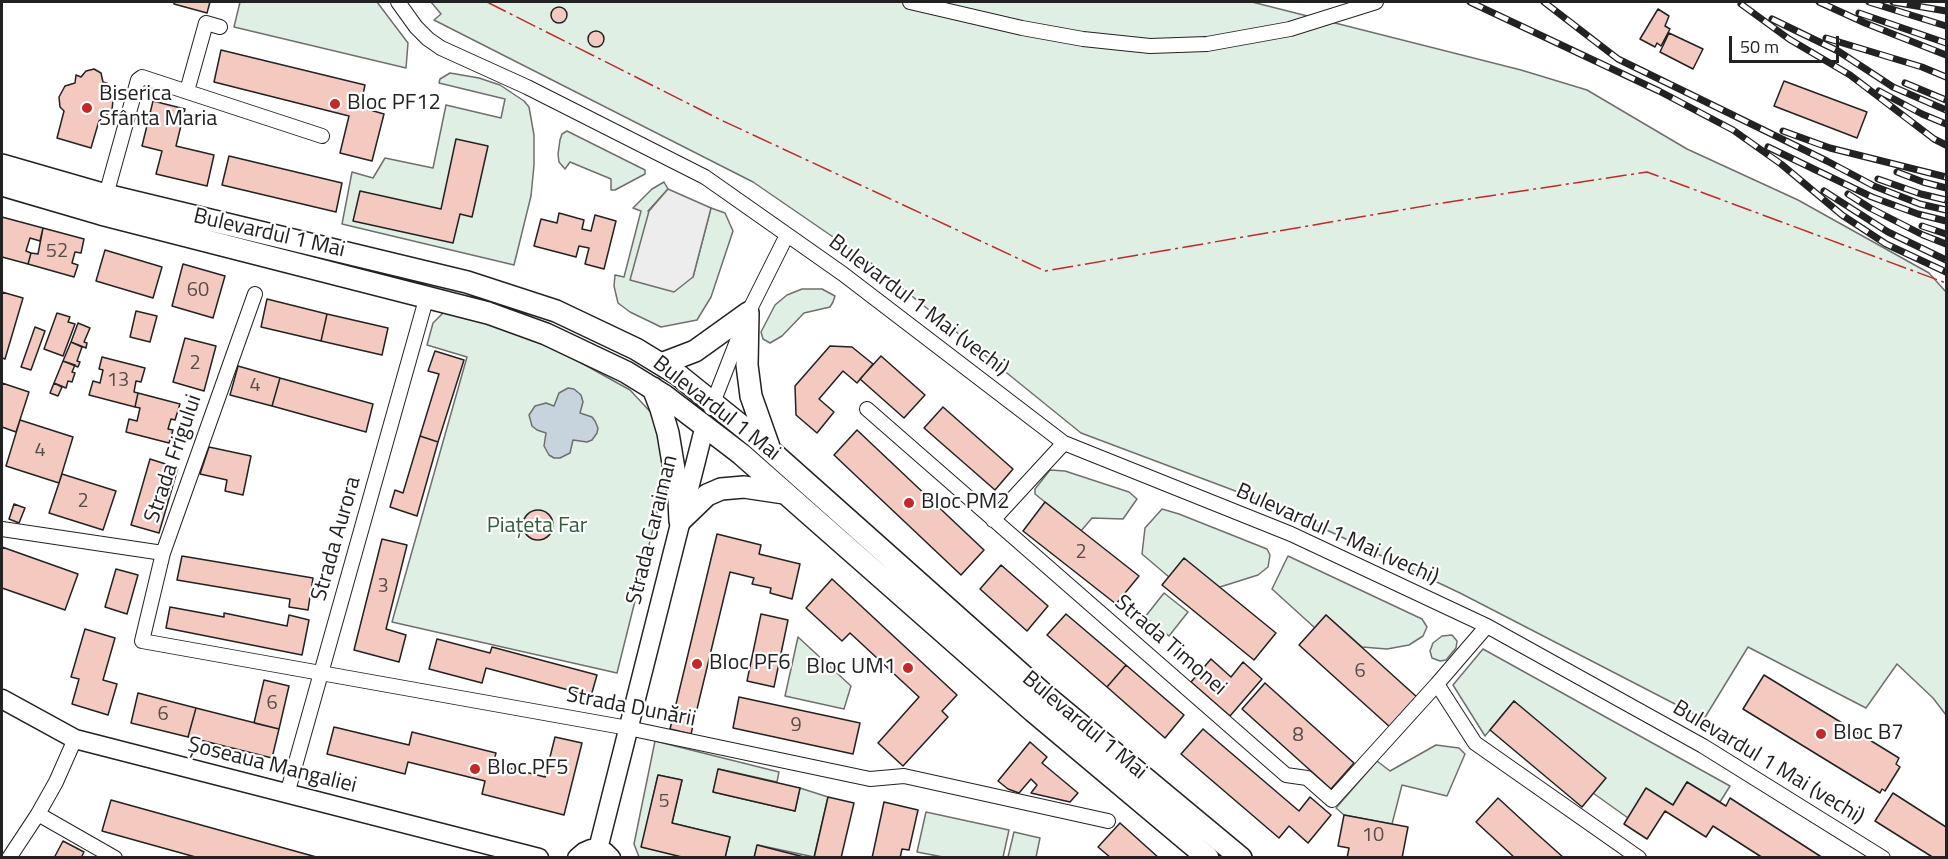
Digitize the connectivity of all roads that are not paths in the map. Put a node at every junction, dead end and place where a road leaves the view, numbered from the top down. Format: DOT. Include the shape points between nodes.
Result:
graph roads {
  1 [pos="398,2"];
  2 [pos="910,2"];
  3 [pos="1376,2"];
  4 [pos="220,27"];
  5 [pos="187,91"];
  6 [pos="322,136"];
  7 [pos="2,165"];
  8 [pos="2,185"];
  9 [pos="106,195"];
  10 [pos="788,235"];
  11 [pos="255,294"];
  12 [pos="427,296"];
  13 [pos="748,313"];
  14 [pos="661,364"];
  15 [pos="653,388"];
  16 [pos="713,402"];
  17 [pos="867,409"];
  18 [pos="705,425"];
  19 [pos="1064,443"];
  20 [pos="770,450"];
  21 [pos="785,494"];
  22 [pos="993,520"];
  23 [pos="680,521"];
  24 [pos="2,529"];
  25 [pos="164,553"];
  26 [pos="1487,626"];
  27 [pos="142,640"];
  28 [pos="321,673"];
  29 [pos="1437,684"];
  30 [pos="2,699"];
  31 [pos="628,728"];
  32 [pos="75,739"];
  33 [pos="287,794"];
  34 [pos="38,814"];
  35 [pos="1108,821"];
  36 [pos="605,854"];
  37 [pos="9,858"];
  38 [pos="115,858"];
  39 [pos="539,858"];
  40 [pos="577,858"];
  41 [pos="1208,858"];
  42 [pos="1241,858"];
  43 [pos="1639,858"];
  44 [pos="1883,858"];
  1 -- 10 [label="street, Bulevardul 1 Mai (vechi)" via="416,27 441,48 705,177"];
  2 -- 3 [label="street" via="1022,28 1150,46 1207,44 1290,29"];
  4 -- 5 [label="street" via="206,23"];
  5 -- 6 [label="street"];
  5 -- 9 [label="street" via="138,80"];
  7 -- 9 [label="main road, Bulevardul 1 Mai"];
  8 -- 12 [label="main road, Bulevardul 1 Mai" via="100,214"];
  9 -- 14 [label="main road, Bulevardul 1 Mai" via="476,285 556,311"];
  10 -- 13 [label="street, Strada Caraiman"];
  10 -- 19 [label="street, Bulevardul 1 Mai (vechi)"];
  11 -- 25 [label="street, Strada Frigului"];
  12 -- 15 [label="main road, Bulevardul 1 Mai" via="546,334"];
  12 -- 28 [label="street, Strada Aurora"];
  13 -- 14 [label="main road" via="695,351"];
  13 -- 16 [label="street, Strada Caraiman"];
  13 -- 20 [label="main road" via="751,396"];
  14 -- 16 [label="main road, Bulevardul 1 Mai"];
  15 -- 18 [label="main road, Bulevardul 1 Mai"];
  15 -- 23 [label="main road" via="668,433"];
  16 -- 18 [label="street, Strada Caraiman"];
  16 -- 20 [label="main road, Bulevardul 1 Mai"];
  17 -- 22 [label="street, Strada Timonei"];
  18 -- 21 [label="main road, Bulevardul 1 Mai"];
  18 -- 23 [label="street, Strada Caraiman"];
  19 -- 22 [label="street"];
  19 -- 26 [label="street, Bulevardul 1 Mai (vechi)" via="1291,534"];
  20 -- 42 [label="main road, Bulevardul 1 Mai" via="1046,696"];
  21 -- 23 [label="main road" via="744,487 721,489 707,495"];
  21 -- 41 [label="main road, Bulevardul 1 Mai"];
  22 -- 29 [label="street, Strada Timonei" via="1286,775 1307,778 1332,800"];
  23 -- 31 [label="street, Strada Caraiman"];
  24 -- 25 [label="street"];
  25 -- 27 [label="street, Strada Frigului"];
  26 -- 29 [label="street, Strada Timonei"];
  26 -- 44 [label="street, Bulevardul 1 Mai (vechi)" via="1703,746"];
  27 -- 28 [label="street, Strada Dunării"];
  28 -- 31 [label="street, Strada Dunării"];
  28 -- 33 [label="street, Strada Aurora"];
  29 -- 43 [label="street" via="1474,743"];
  30 -- 32 [label="street, Șoseaua Mangaliei"];
  31 -- 35 [label="street, Strada Dunării" via="870,779 904,776"];
  31 -- 36 [label="street, Strada Caraiman"];
  32 -- 33 [label="street, Șoseaua Mangaliei"];
  32 -- 34 [label="street"];
  33 -- 39 [label="street, Șoseaua Mangaliei"];
  34 -- 37 [label="street"];
  34 -- 38 [label="street"];
  36 -- 40 [label="street" via="584,852"];
}
